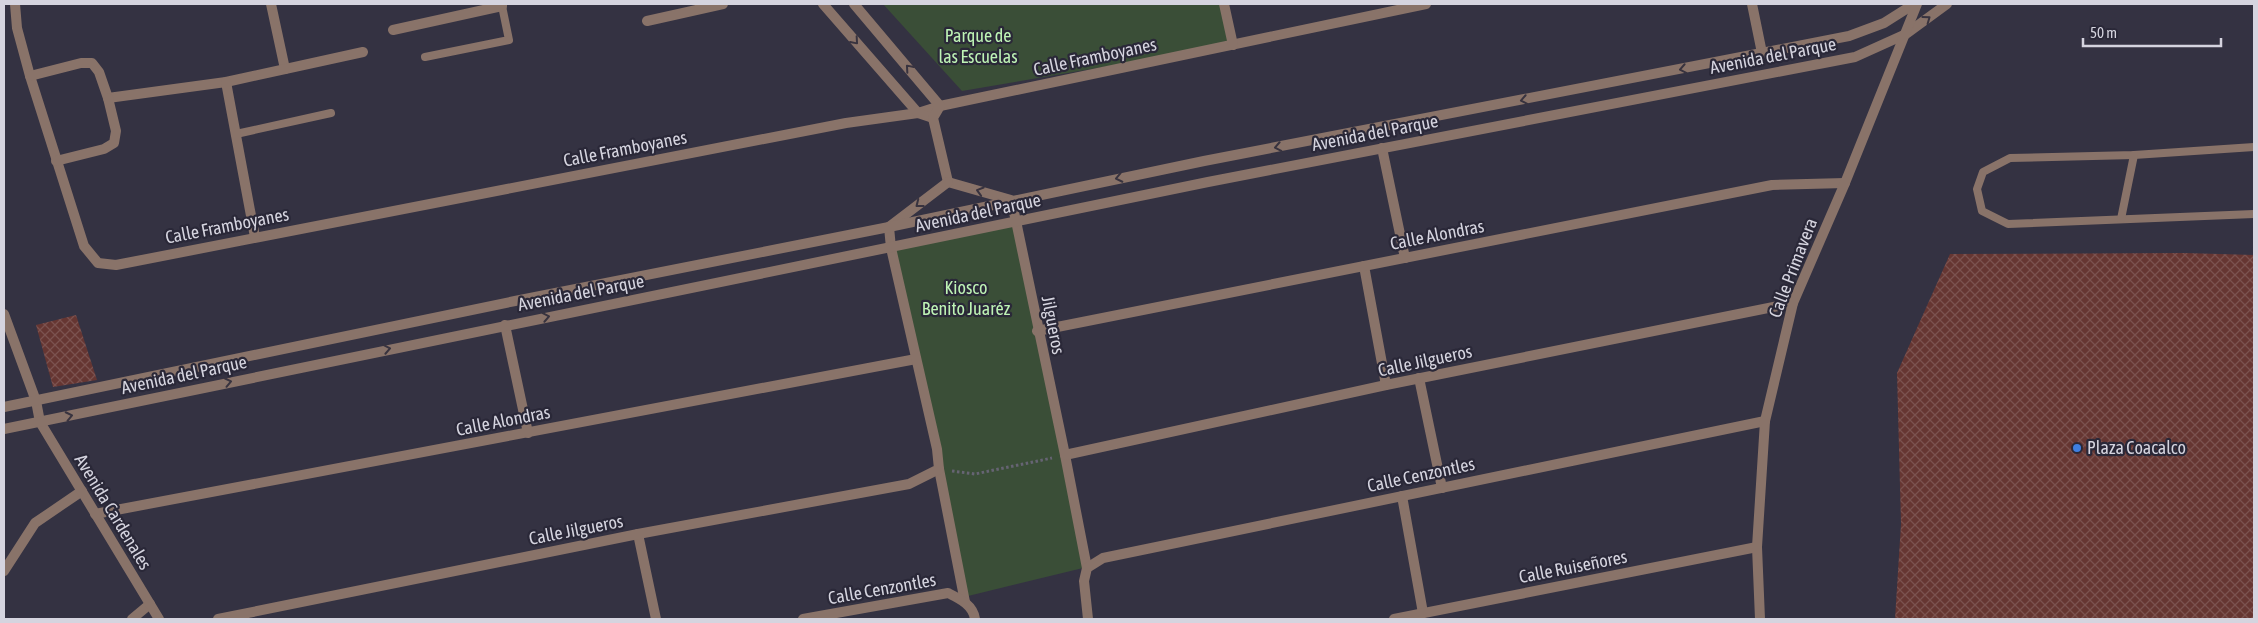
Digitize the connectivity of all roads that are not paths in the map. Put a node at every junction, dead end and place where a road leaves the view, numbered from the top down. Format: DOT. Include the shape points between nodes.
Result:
graph roads {
  1 [pos="15,4"];
  2 [pos="271,4"];
  3 [pos="723,4"];
  4 [pos="823,4"];
  5 [pos="854,4"];
  6 [pos="1224,4"];
  7 [pos="1426,4"];
  8 [pos="1752,4"];
  9 [pos="1916,4"];
  10 [pos="1947,4"];
  11 [pos="502,5"];
  12 [pos="1411,5"];
  13 [pos="647,21"];
  14 [pos="393,30"];
  15 [pos="1906,34"];
  16 [pos="1232,45"];
  17 [pos="363,52"];
  18 [pos="1762,53"];
  19 [pos="425,56"];
  20 [pos="285,69"];
  21 [pos="30,76"];
  22 [pos="226,82"];
  23 [pos="108,98"];
  24 [pos="940,106"];
  25 [pos="331,113"];
  26 [pos="918,113"];
  27 [pos="933,118"];
  28 [pos="236,134"];
  29 [pos="1382,148"];
  30 [pos="2254,148"];
  31 [pos="2134,155"];
  32 [pos="56,161"];
  33 [pos="948,182"];
  34 [pos="1845,183"];
  35 [pos="1011,200"];
  36 [pos="2254,214"];
  37 [pos="2121,219"];
  38 [pos="1016,221"];
  39 [pos="889,227"];
  40 [pos="255,237"];
  41 [pos="891,248"];
  42 [pos="1405,258"];
  43 [pos="1364,266"];
  44 [pos="1793,303"];
  45 [pos="4,314"];
  46 [pos="506,325"];
  47 [pos="1037,331"];
  48 [pos="916,359"];
  49 [pos="1419,378"];
  50 [pos="1386,385"];
  51 [pos="36,401"];
  52 [pos="4,407"];
  53 [pos="1765,421"];
  54 [pos="40,422"];
  55 [pos="4,429"];
  56 [pos="528,433"];
  57 [pos="1064,455"];
  58 [pos="939,469"];
  59 [pos="1442,488"];
  60 [pos="82,491"];
  61 [pos="1402,496"];
  62 [pos="95,514"];
  63 [pos="638,534"];
  64 [pos="1758,547"];
  65 [pos="1087,568"];
  66 [pos="4,571"];
  67 [pos="965,602"];
  68 [pos="150,604"];
  69 [pos="1423,613"];
  70 [pos="132,619"];
  71 [pos="159,619"];
  72 [pos="218,619"];
  73 [pos="656,619"];
  74 [pos="802,619"];
  75 [pos="975,619"];
  76 [pos="1088,619"];
  77 [pos="1394,619"];
  78 [pos="1760,619"];
  1 -- 21 [label="street, Calle Framboyanes" via="17,28"];
  2 -- 20 [label="street"];
  3 -- 13 [label="street"];
  4 -- 26 [label="street, one-way"];
  24 -- 5 [label="street, one-way"];
  6 -- 16 [label="street"];
  7 -- 12 [label="street, Calle Framboyanes"];
  8 -- 18 [label="street"];
  9 -- 15 [label="street, Calle Primavera"];
  9 -- 18 [label="street, Avenida del Parque" via="1884,23 1849,36"];
  15 -- 10 [label="street, Avenida del Parque, one-way"];
  11 -- 14 [label="street"];
  11 -- 19 [label="lane" via="509,40"];
  12 -- 16 [label="street, Calle Framboyanes"];
  15 -- 29 [label="street, Avenida del Parque" via="1855,57"];
  15 -- 34 [label="street, Calle Primavera"];
  16 -- 24 [label="street, Calle Framboyanes"];
  17 -- 20 [label="street"];
  18 -- 35 [label="street, Avenida del Parque, one-way"];
  20 -- 22 [label="street"];
  21 -- 23 [label="street" via="81,62 92,63 99,72"];
  21 -- 32 [label="street, Calle Framboyanes"];
  22 -- 23 [label="street"];
  22 -- 28 [label="street"];
  23 -- 32 [label="street" via="116,131 114,143 104,149"];
  24 -- 26 [label="street, Calle Framboyanes"];
  24 -- 27 [label="street"];
  25 -- 28 [label="lane"];
  26 -- 27 [label="street"];
  26 -- 40 [label="street, Calle Framboyanes" via="846,123"];
  27 -- 33 [label="street"];
  28 -- 40 [label="street"];
  29 -- 38 [label="street, Avenida del Parque"];
  29 -- 42 [label="street"];
  30 -- 31 [label="lane"];
  31 -- 37 [label="lane"];
  31 -- 37 [label="lane" via="2010,158 1984,172 1977,189 1982,211 2008,224"];
  32 -- 40 [label="street, Calle Framboyanes" via="84,246 98,263 116,265"];
  35 -- 33 [label="street, one-way"];
  33 -- 39 [label="street, one-way"];
  34 -- 42 [label="street, Calle Alondras" via="1772,185"];
  34 -- 44 [label="street, Calle Primavera"];
  35 -- 38 [label="street, Jilgueros"];
  35 -- 39 [label="street, Avenida del Parque"];
  36 -- 37 [label="lane"];
  38 -- 41 [label="street, Avenida del Parque"];
  38 -- 47 [label="street, Jilgueros"];
  39 -- 41 [label="street"];
  39 -- 51 [label="street, Avenida del Parque"];
  46 -- 41 [label="street, Avenida del Parque, one-way"];
  41 -- 48 [label="street"];
  42 -- 43 [label="street, Calle Alondras"];
  43 -- 47 [label="street, Calle Alondras"];
  43 -- 50 [label="street"];
  44 -- 49 [label="street, Calle Jilgueros"];
  44 -- 53 [label="street, Calle Primavera"];
  45 -- 51 [label="street"];
  54 -- 46 [label="street, Avenida del Parque, one-way"];
  46 -- 56 [label="street"];
  47 -- 57 [label="street, Jilgueros"];
  48 -- 56 [label="street, Calle Alondras"];
  48 -- 58 [label="street"];
  49 -- 50 [label="street, Calle Jilgueros"];
  49 -- 59 [label="street"];
  50 -- 57 [label="street, Calle Jilgueros"];
  51 -- 52 [label="street, Avenida del Parque"];
  51 -- 54 [label="street"];
  53 -- 59 [label="street, Calle Cenzontles"];
  53 -- 64 [label="street, Calle Primavera"];
  54 -- 55 [label="street, Avenida del Parque"];
  54 -- 60 [label="street, Avenida Cardenales"];
  56 -- 62 [label="street, Calle Alondras"];
  57 -- 65 [label="street, Jilgueros"];
  58 -- 63 [label="street, Calle Jilgueros" via="909,484"];
  58 -- 67 [label="street"];
  59 -- 61 [label="street, Calle Cenzontles"];
  60 -- 62 [label="street, Avenida Cardenales"];
  60 -- 66 [label="street" via="35,523"];
  61 -- 65 [label="street, Calle Cenzontles" via="1103,558"];
  61 -- 69 [label="street"];
  62 -- 68 [label="street, Avenida Cardenales"];
  63 -- 72 [label="street, Calle Jilgueros"];
  63 -- 73 [label="street"];
  64 -- 69 [label="street, Calle Ruiseñores"];
  64 -- 78 [label="street, Calle Primavera"];
  65 -- 76 [label="street, Jilgueros" via="1084,580"];
  67 -- 74 [label="street, Calle Cenzontles" via="948,593"];
  67 -- 75 [label="street"];
  68 -- 70 [label="street"];
  68 -- 71 [label="street, Avenida Cardenales"];
  69 -- 77 [label="street, Calle Ruiseñores"];
}
